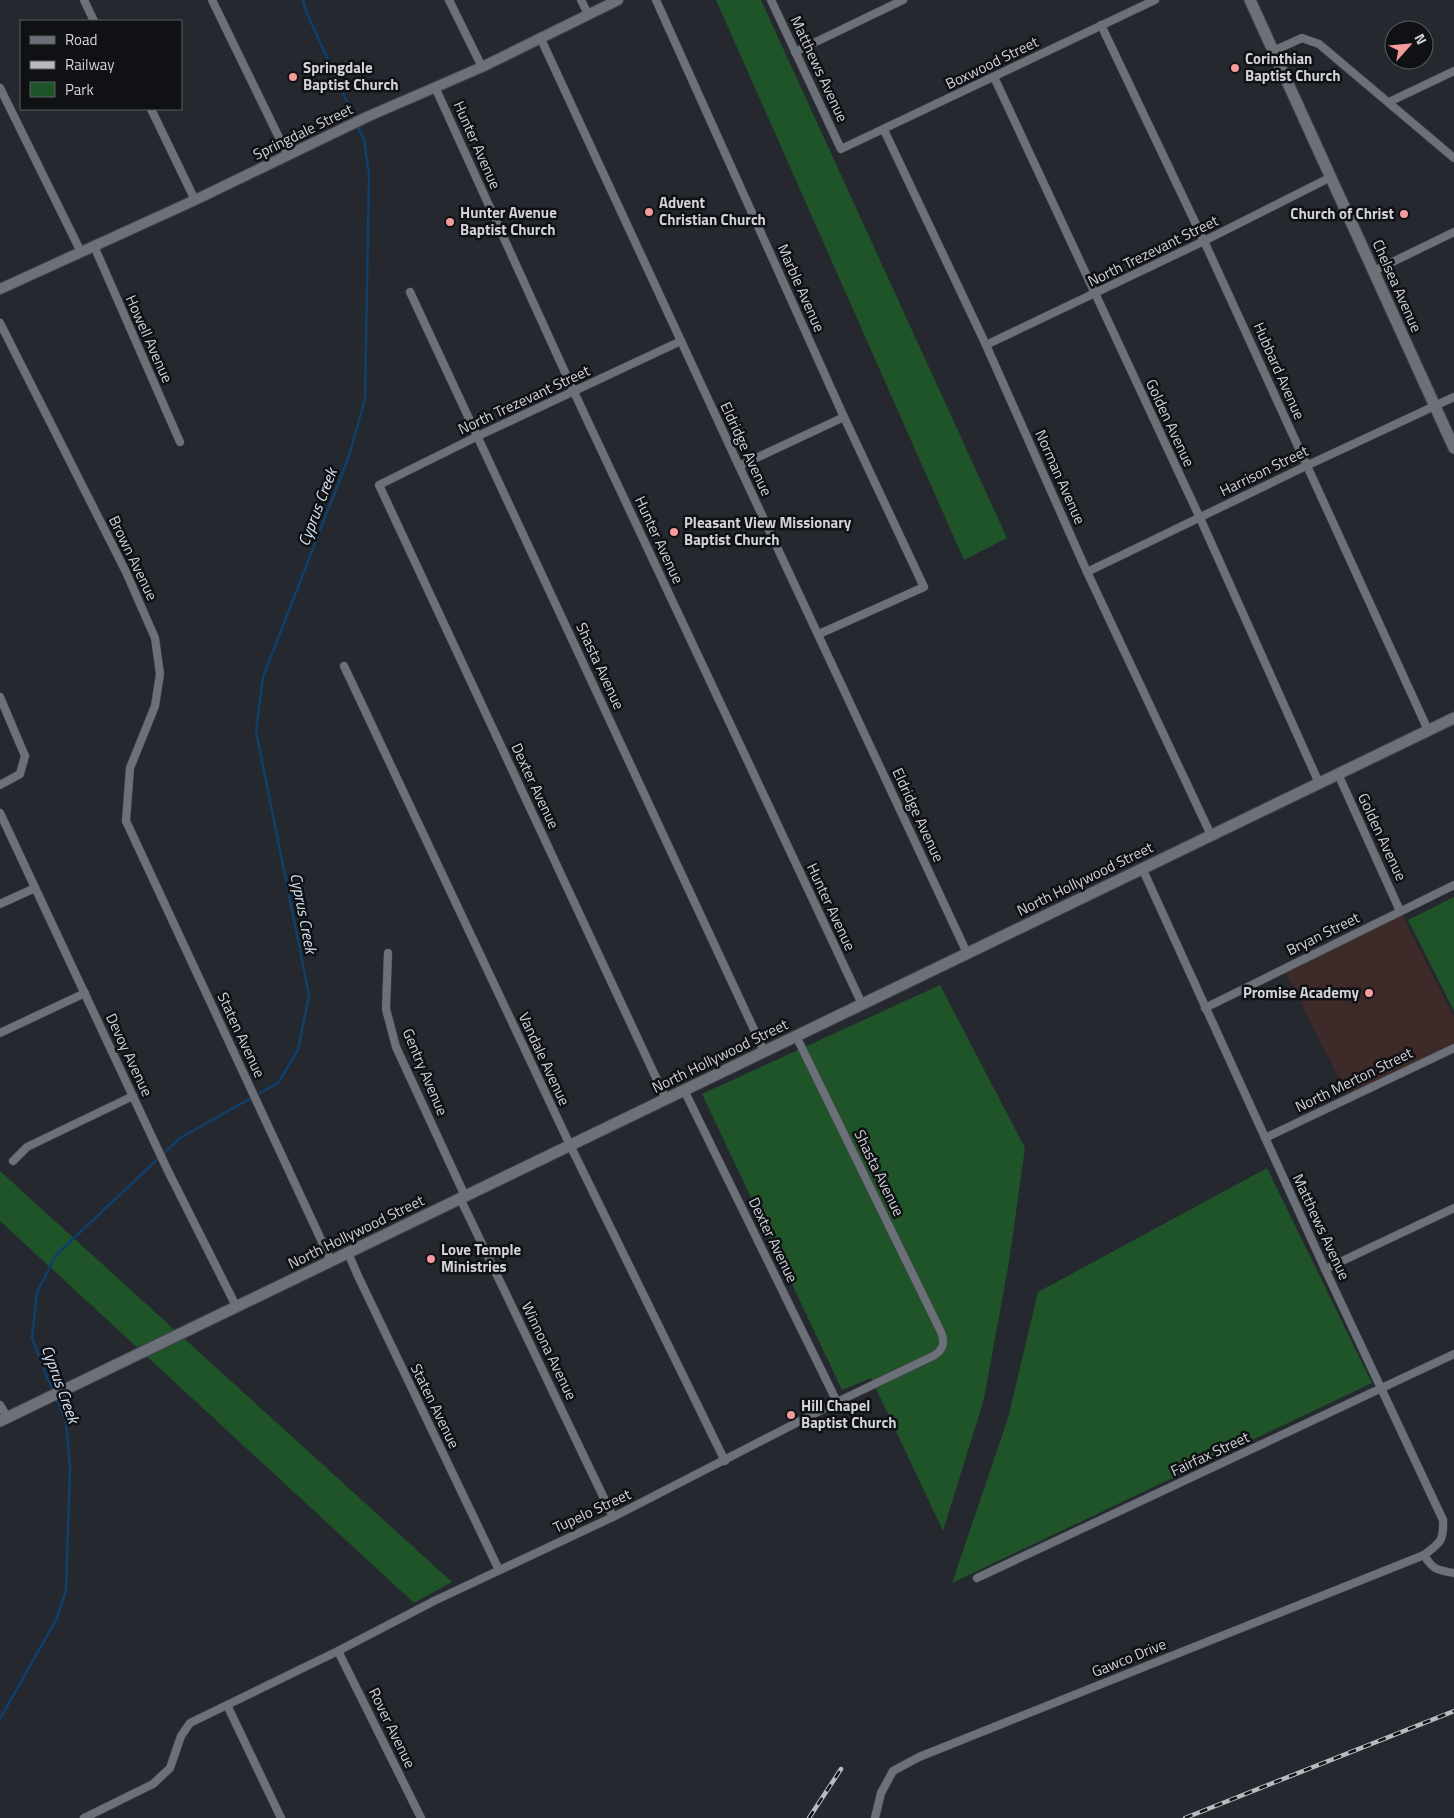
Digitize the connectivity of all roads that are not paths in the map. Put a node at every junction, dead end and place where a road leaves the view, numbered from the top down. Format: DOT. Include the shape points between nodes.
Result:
graph roads {
  1 [pos="84,0"];
  2 [pos="212,0"];
  3 [pos="449,0"];
  4 [pos="581,0"];
  5 [pos="618,0"];
  6 [pos="656,0"];
  7 [pos="772,0"];
  8 [pos="903,0"];
  9 [pos="1155,0"];
  10 [pos="1250,0"];
  11 [pos="588,14"];
  12 [pos="94,20"];
  13 [pos="1101,26"];
  14 [pos="540,37"];
  15 [pos="1273,51"];
  16 [pos="795,52"];
  17 [pos="482,67"];
  18 [pos="1454,71"];
  19 [pos="994,77"];
  20 [pos="435,87"];
  21 [pos="0,88"];
  22 [pos="1389,102"];
  23 [pos="151,110"];
  24 [pos="884,130"];
  25 [pos="841,149"];
  26 [pos="288,156"];
  27 [pos="1454,158"];
  28 [pos="1330,177"];
  29 [pos="195,200"];
  30 [pos="1454,232"];
  31 [pos="1204,241"];
  32 [pos="94,246"];
  33 [pos="81,252"];
  34 [pos="1374,271"];
  35 [pos="0,289"];
  36 [pos="410,292"];
  37 [pos="1094,295"];
  38 [pos="0,323"];
  39 [pos="681,341"];
  40 [pos="986,345"];
  41 [pos="574,392"];
  42 [pos="1454,397"];
  43 [pos="1435,406"];
  44 [pos="844,417"];
  45 [pos="478,436"];
  46 [pos="180,442"];
  47 [pos="1454,448"];
  48 [pos="739,466"];
  49 [pos="1306,466"];
  50 [pos="380,485"];
  51 [pos="1200,518"];
  52 [pos="1087,572"];
  53 [pos="819,634"];
  54 [pos="344,666"];
  55 [pos="0,697"];
  56 [pos="1454,718"];
  57 [pos="1428,730"];
  58 [pos="1338,774"];
  59 [pos="1319,783"];
  60 [pos="0,785"];
  61 [pos="0,813"];
  62 [pos="126,821"];
  63 [pos="1211,835"];
  64 [pos="1142,868"];
  65 [pos="1454,885"];
  66 [pos="35,888"];
  67 [pos="0,904"];
  68 [pos="1400,911"];
  69 [pos="388,953"];
  70 [pos="967,953"];
  71 [pos="85,993"];
  72 [pos="862,1004"];
  73 [pos="1205,1008"];
  74 [pos="0,1033"];
  75 [pos="796,1036"];
  76 [pos="1454,1048"];
  77 [pos="764,1051"];
  78 [pos="684,1090"];
  79 [pos="133,1096"];
  80 [pos="666,1099"];
  81 [pos="1265,1138"];
  82 [pos="570,1145"];
  83 [pos="13,1161"];
  84 [pos="463,1197"];
  85 [pos="1454,1208"];
  86 [pos="348,1253"];
  87 [pos="331,1261"];
  88 [pos="1325,1269"];
  89 [pos="236,1306"];
  90 [pos="937,1322"];
  91 [pos="1454,1354"];
  92 [pos="1381,1388"];
  93 [pos="837,1402"];
  94 [pos="0,1405"];
  95 [pos="3,1419"];
  96 [pos="725,1461"];
  97 [pos="613,1517"];
  98 [pos="1424,1555"];
  99 [pos="499,1570"];
  100 [pos="1454,1573"];
  101 [pos="977,1578"];
  102 [pos="338,1651"];
  103 [pos="227,1705"];
  104 [pos="84,1818"];
  105 [pos="281,1818"];
  106 [pos="421,1818"];
  107 [pos="875,1818"];
  1 -- 12 [label="street"];
  2 -- 26 [label="street"];
  3 -- 17 [label="street"];
  4 -- 11 [label="street"];
  5 -- 11 [label="street, Springdale Street"];
  6 -- 44 [label="street, Marble Avenue"];
  7 -- 16 [label="street, Matthews Avenue"];
  8 -- 16 [label="street"];
  9 -- 13 [label="street, Boxwood Street"];
  10 -- 15 [label="main road, Chelsea Avenue"];
  11 -- 14 [label="street, Springdale Street"];
  13 -- 19 [label="street, Boxwood Street"];
  13 -- 31 [label="street, Hubbard Avenue"];
  14 -- 17 [label="street, Springdale Street"];
  14 -- 39 [label="street, Eldridge Avenue"];
  15 -- 22 [label="street" via="1302,38 1320,44"];
  15 -- 28 [label="main road, Chelsea Avenue"];
  16 -- 25 [label="street, Matthews Avenue"];
  17 -- 20 [label="street, Springdale Street"];
  18 -- 22 [label="street"];
  19 -- 24 [label="street, Boxwood Street"];
  19 -- 37 [label="street, Golden Avenue"];
  20 -- 26 [label="street, Springdale Street"];
  20 -- 41 [label="street, Hunter Avenue"];
  21 -- 33 [label="street"];
  22 -- 27 [label="street"];
  23 -- 29 [label="street"];
  24 -- 25 [label="street, Boxwood Street"];
  24 -- 40 [label="street, Norman Avenue"];
  26 -- 29 [label="street, Springdale Street"];
  28 -- 31 [label="street, North Trezevant Street"];
  28 -- 34 [label="main road, Chelsea Avenue"];
  29 -- 32 [label="street, Springdale Street"];
  30 -- 34 [label="street"];
  31 -- 37 [label="street, North Trezevant Street"];
  31 -- 49 [label="street, Hubbard Avenue"];
  32 -- 33 [label="street, Springdale Street"];
  32 -- 46 [label="street, Howell Avenue"];
  33 -- 35 [label="street, Springdale Street"];
  34 -- 43 [label="main road, Chelsea Avenue"];
  36 -- 45 [label="street, Shasta Avenue"];
  37 -- 40 [label="street, North Trezevant Street"];
  37 -- 51 [label="street, Golden Avenue"];
  38 -- 62 [label="street, Brown Avenue" via="126,572 155,638 160,674 155,706 130,768"];
  39 -- 41 [label="street, North Trezevant Street"];
  39 -- 48 [label="street, Eldridge Avenue"];
  40 -- 52 [label="street, Norman Avenue"];
  41 -- 45 [label="street, North Trezevant Street"];
  41 -- 72 [label="street, Hunter Avenue"];
  42 -- 43 [label="street, Harrison Street"];
  43 -- 47 [label="main road, Chelsea Avenue"];
  43 -- 49 [label="street, Harrison Street"];
  44 -- 48 [label="street"];
  44 -- 53 [label="street, Marble Avenue" via="924,587"];
  45 -- 50 [label="street, North Trezevant Street"];
  45 -- 77 [label="street, Shasta Avenue"];
  48 -- 53 [label="street, Eldridge Avenue"];
  49 -- 51 [label="street, Harrison Street"];
  49 -- 57 [label="street, Hubbard Avenue"];
  50 -- 80 [label="street, Dexter Avenue"];
  51 -- 52 [label="street, Harrison Street"];
  51 -- 59 [label="street, Golden Avenue"];
  52 -- 63 [label="street, Norman Avenue"];
  53 -- 70 [label="street, Eldridge Avenue"];
  54 -- 82 [label="street, Vandale Avenue"];
  55 -- 60 [label="street" via="25,756 20,774"];
  56 -- 57 [label="main road, North Hollywood Street"];
  57 -- 58 [label="main road, North Hollywood Street"];
  58 -- 59 [label="main road, North Hollywood Street"];
  58 -- 68 [label="street, Golden Avenue"];
  59 -- 63 [label="main road, North Hollywood Street"];
  61 -- 66 [label="street, Devoy Avenue"];
  62 -- 87 [label="street, Staten Avenue"];
  63 -- 64 [label="main road, North Hollywood Street"];
  64 -- 70 [label="main road, North Hollywood Street"];
  64 -- 73 [label="street, Matthews Avenue"];
  65 -- 68 [label="street, Bryan Street"];
  66 -- 67 [label="street"];
  66 -- 71 [label="street, Devoy Avenue"];
  68 -- 73 [label="street, Bryan Street"];
  69 -- 84 [label="street, Gentry Avenue" via="386,1009 396,1047"];
  70 -- 72 [label="main road, North Hollywood Street"];
  71 -- 74 [label="street"];
  71 -- 79 [label="street, Devoy Avenue"];
  72 -- 75 [label="main road, North Hollywood Street"];
  73 -- 81 [label="street, Matthews Avenue"];
  75 -- 77 [label="main road, North Hollywood Street"];
  75 -- 90 [label="street, Shasta Avenue"];
  76 -- 81 [label="street, North Merton Street"];
  77 -- 78 [label="main road, North Hollywood Street"];
  78 -- 80 [label="main road, North Hollywood Street"];
  78 -- 93 [label="street, Dexter Avenue"];
  79 -- 83 [label="street" via="27,1147"];
  79 -- 89 [label="street, Devoy Avenue"];
  80 -- 82 [label="main road, North Hollywood Street"];
  81 -- 88 [label="street, Matthews Avenue"];
  82 -- 84 [label="main road, North Hollywood Street"];
  82 -- 96 [label="street, Vandale Avenue"];
  84 -- 86 [label="main road, North Hollywood Street"];
  84 -- 97 [label="street, Winnona Avenue"];
  85 -- 88 [label="street"];
  86 -- 87 [label="main road, North Hollywood Street"];
  86 -- 99 [label="street, Staten Avenue"];
  87 -- 89 [label="main road, North Hollywood Street"];
  88 -- 92 [label="street, Matthews Avenue"];
  89 -- 95 [label="main road, North Hollywood Street"];
  90 -- 93 [label="street, Tupelo Street" via="944,1342 937,1354"];
  91 -- 92 [label="street, Fairfax Street"];
  92 -- 98 [label="street, Matthews Avenue" via="1443,1520 1444,1534 1440,1543"];
  92 -- 101 [label="street, Fairfax Street"];
  93 -- 96 [label="street, Tupelo Street"];
  94 -- 95 [label="street"];
  96 -- 97 [label="street, Tupelo Street"];
  97 -- 99 [label="street, Tupelo Street"];
  98 -- 100 [label="street" via="1430,1566"];
  98 -- 107 [label="street, Gawco Drive" via="919,1757 893,1770 881,1793"];
  99 -- 102 [label="street, Tupelo Street"];
  102 -- 103 [label="street, Tupelo Street"];
  102 -- 106 [label="street, Rover Avenue"];
  103 -- 104 [label="street, Tupelo Street" via="190,1723 181,1736 170,1768 153,1784"];
  103 -- 105 [label="street"];
}
